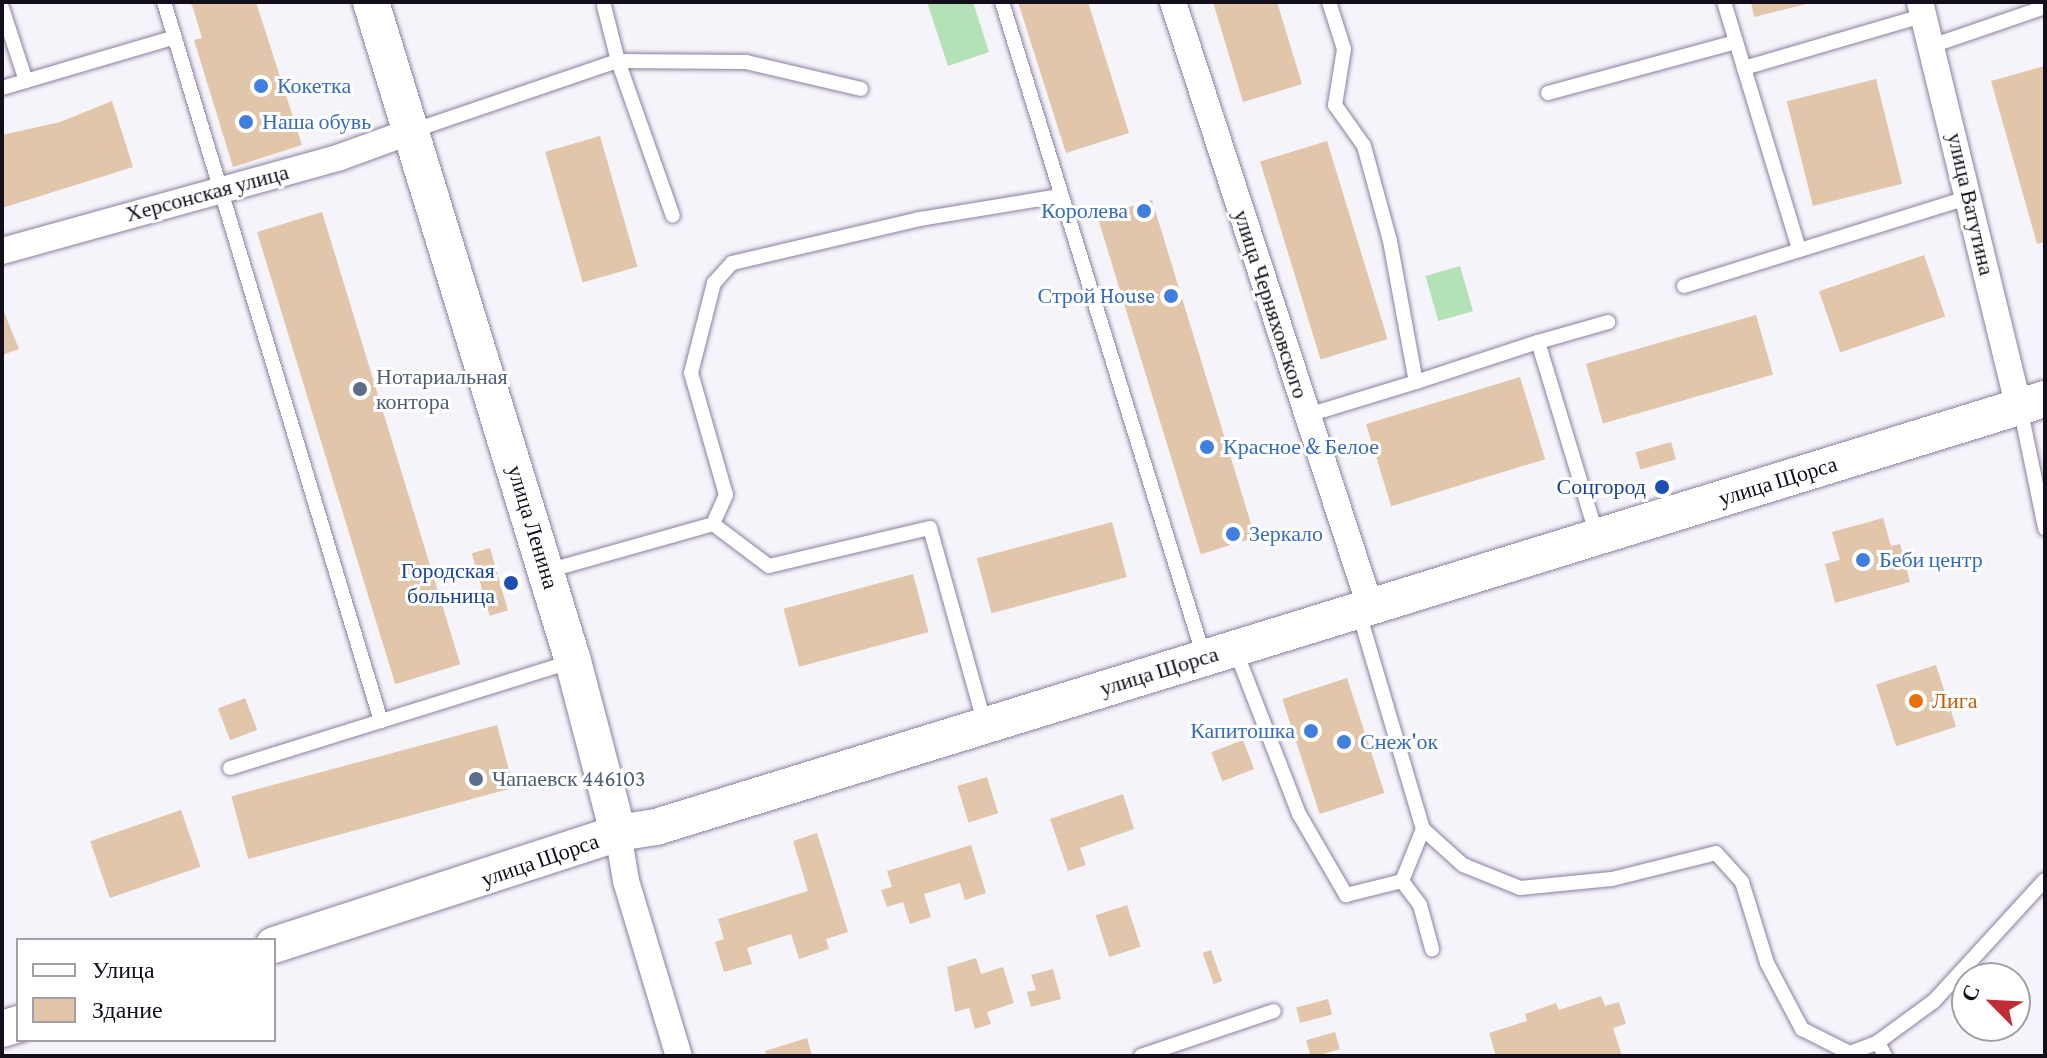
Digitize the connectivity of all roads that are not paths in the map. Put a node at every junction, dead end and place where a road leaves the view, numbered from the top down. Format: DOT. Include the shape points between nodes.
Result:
graph roads {
  1 [pos="164,2"];
  2 [pos="371,2"];
  3 [pos="1002,2"];
  4 [pos="1173,2"];
  5 [pos="1329,2"];
  6 [pos="1724,2"];
  7 [pos="604,6"];
  8 [pos="2045,7"];
  9 [pos="2,8"];
  10 [pos="1922,8"];
  11 [pos="175,37"];
  12 [pos="1736,42"];
  13 [pos="1934,45"];
  14 [pos="618,61"];
  15 [pos="1744,68"];
  16 [pos="26,81"];
  17 [pos="2,88"];
  18 [pos="861,89"];
  19 [pos="1548,93"];
  20 [pos="412,131"];
  21 [pos="222,187"];
  22 [pos="1059,196"];
  23 [pos="1970,197"];
  24 [pos="673,216"];
  25 [pos="1799,249"];
  26 [pos="2,251"];
  27 [pos="1684,286"];
  28 [pos="1608,322"];
  29 [pos="1538,342"];
  30 [pos="1416,382"];
  31 [pos="2032,403"];
  32 [pos="1308,415"];
  33 [pos="713,524"];
  34 [pos="2045,528"];
  35 [pos="1597,536"];
  36 [pos="546,571"];
  37 [pos="1364,608"];
  38 [pos="1219,653"];
  39 [pos="573,661"];
  40 [pos="381,721"];
  41 [pos="985,725"];
  42 [pos="230,768"];
  43 [pos="1423,829"];
  44 [pos="618,833"];
  45 [pos="2045,880"];
  46 [pos="1402,881"];
  47 [pos="276,944"];
  48 [pos="1432,949"];
  49 [pos="1274,1011"];
  50 [pos="1882,1049"];
  51 [pos="679,1056"];
  52 [pos="1141,1056"];
  1 -- 11 [label="lane"];
  2 -- 20 [label="main road, улица Ленина"];
  3 -- 22 [label="lane"];
  4 -- 32 [label="street, улица Черняховского"];
  5 -- 30 [label="lane" via="1344,49 1335,105 1364,146 1390,241"];
  6 -- 12 [label="lane"];
  7 -- 14 [label="lane"];
  8 -- 13 [label="lane"];
  9 -- 16 [label="lane"];
  10 -- 13 [label="street, улица Ватутина"];
  10 -- 15 [label="lane"];
  11 -- 16 [label="lane"];
  11 -- 21 [label="lane"];
  12 -- 15 [label="lane"];
  12 -- 19 [label="lane"];
  13 -- 23 [label="street, улица Ватутина"];
  14 -- 18 [label="lane" via="746,62"];
  14 -- 20 [label="lane"];
  14 -- 24 [label="lane"];
  15 -- 25 [label="lane"];
  16 -- 17 [label="lane"];
  20 -- 21 [label="street, Херсонская улица" via="340,157"];
  20 -- 36 [label="main road, улица Ленина"];
  21 -- 26 [label="street, Херсонская улица"];
  21 -- 40 [label="lane"];
  22 -- 33 [label="lane" via="920,219 732,263 714,283 691,373 726,495"];
  22 -- 38 [label="lane"];
  23 -- 25 [label="lane"];
  23 -- 31 [label="street, улица Ватутина"];
  25 -- 27 [label="lane"];
  28 -- 29 [label="lane"];
  29 -- 30 [label="lane"];
  29 -- 35 [label="lane"];
  30 -- 32 [label="lane"];
  31 -- 34 [label="lane"];
  31 -- 35 [label="main road, улица Щорса"];
  32 -- 37 [label="street, улица Черняховского"];
  33 -- 36 [label="lane"];
  33 -- 41 [label="lane" via="769,566 930,528"];
  35 -- 37 [label="main road, улица Щорса"];
  36 -- 39 [label="main road, улица Ленина"];
  37 -- 38 [label="main road, улица Щорса"];
  37 -- 43 [label="lane"];
  38 -- 41 [label="main road, улица Щорса"];
  38 -- 46 [label="lane" via="1346,895"];
  39 -- 40 [label="lane"];
  39 -- 44 [label="main road, улица Ленина"];
  40 -- 42 [label="lane"];
  41 -- 44 [label="main road, улица Щорса" via="656,827"];
  43 -- 46 [label="lane"];
  43 -- 50 [label="lane" via="1463,865 1520,888 1612,879 1716,853 1742,882 1767,963 1802,1029 1850,1053"];
  44 -- 47 [label="main road, улица Щорса"];
  44 -- 51 [label="street, улица Ленина" via="626,881"];
  45 -- 50 [label="lane" via="1934,1001"];
  46 -- 48 [label="lane" via="1420,905"];
  49 -- 52 [label="lane"];
}
